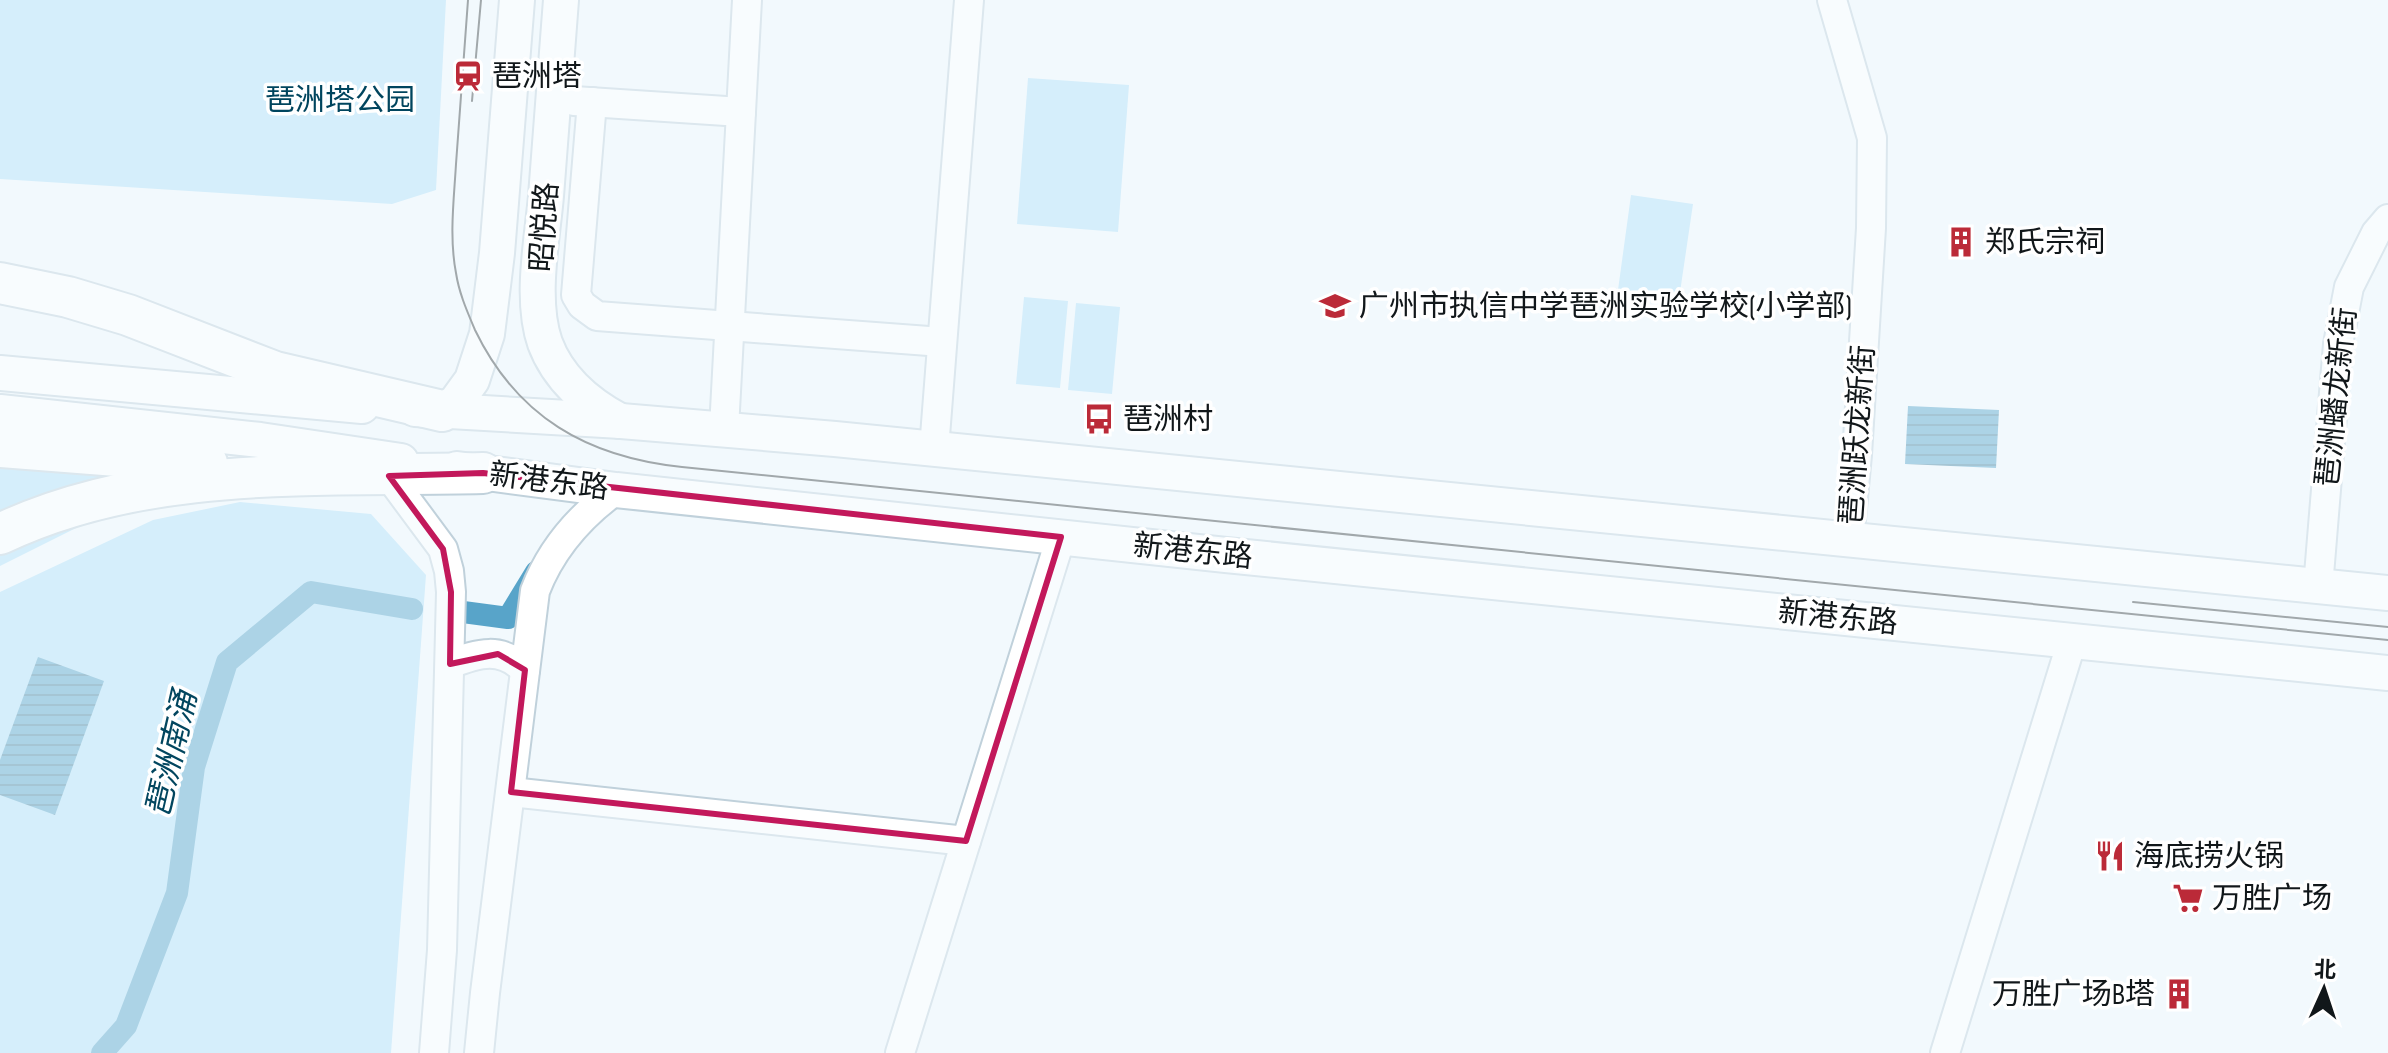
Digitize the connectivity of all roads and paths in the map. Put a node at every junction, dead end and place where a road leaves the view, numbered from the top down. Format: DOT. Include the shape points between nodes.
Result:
graph roads {
  1 [pos="517,0"];
  2 [pos="561,0"];
  3 [pos="747,0"];
  4 [pos="969,0"];
  5 [pos="1832,0"];
  6 [pos="553,99"];
  7 [pos="592,102"];
  8 [pos="741,112"];
  9 [pos="2388,219"];
  10 [pos="0,283"];
  11 [pos="730,325"];
  12 [pos="942,342"];
  13 [pos="0,373"];
  14 [pos="442,411"];
  15 [pos="0,412"];
  16 [pos="621,421"];
  17 [pos="724,429"];
  18 [pos="0,447"];
  19 [pos="934,449"];
  20 [pos="383,468"];
  21 [pos="483,473"];
  22 [pos="616,490"];
  23 [pos="0,534"];
  24 [pos="1061,537"];
  25 [pos="1849,541"];
  26 [pos="2318,587"];
  27 [pos="2388,593"];
  28 [pos="2072,641"];
  29 [pos="450,664"];
  30 [pos="525,670"];
  31 [pos="2388,673"];
  32 [pos="511,792"];
  33 [pos="966,841"];
  34 [pos="434,1053"];
  35 [pos="479,1053"];
  36 [pos="900,1053"];
  37 [pos="1945,1053"];
  1 -- 14 [label="main road, 昭悦路" via="492,311 472,380 465,393"];
  2 -- 6 [label="main road, 昭悦路"];
  3 -- 8 [label="street"];
  4 -- 12 [label="street"];
  5 -- 25 [label="street, 琶洲跃龙新街" via="1872,138 1870,244"];
  6 -- 7 [label="street"];
  6 -- 16 [label="main road, 昭悦路" via="538,296 541,329 557,366 577,391"];
  7 -- 8 [label="street"];
  7 -- 11 [label="street" via="576,295 582,305 597,316"];
  8 -- 11 [label="street"];
  9 -- 26 [label="street, 琶洲蟠龙新街" via="2369,246 2346,301"];
  10 -- 14 [label="highway" via="128,315 275,372"];
  11 -- 12 [label="street"];
  11 -- 17 [label="street"];
  12 -- 19 [label="street"];
  13 -- 14 [label="main road, 新港东路"];
  14 -- 16 [label="main road, 新港东路"];
  15 -- 20 [label="main road" via="218,435"];
  16 -- 17 [label="main road, 新港东路"];
  17 -- 19 [label="main road, 新港东路"];
  18 -- 20 [label="highway" via="222,464"];
  19 -- 25 [label="main road, 新港东路"];
  20 -- 21 [label="highway"];
  20 -- 23 [label="highway" via="150,488 82,503"];
  20 -- 29 [label="street" via="443,549 451,592"];
  21 -- 22 [label="main road, 新港东路"];
  22 -- 24 [label="main road, 新港东路"];
  22 -- 30 [label="street" via="582,517 543,570 535,591"];
  24 -- 28 [label="main road, 新港东路"];
  24 -- 33 [label="street"];
  25 -- 26 [label="main road, 新港东路"];
  26 -- 27 [label="main road, 新港东路"];
  28 -- 31 [label="main road, 新港东路"];
  28 -- 37 [label="street"];
  29 -- 30 [label="street" via="498,654"];
  29 -- 34 [label="street"];
  30 -- 32 [label="street"];
  32 -- 33 [label="street"];
  32 -- 35 [label="street"];
  33 -- 36 [label="street"];
}
